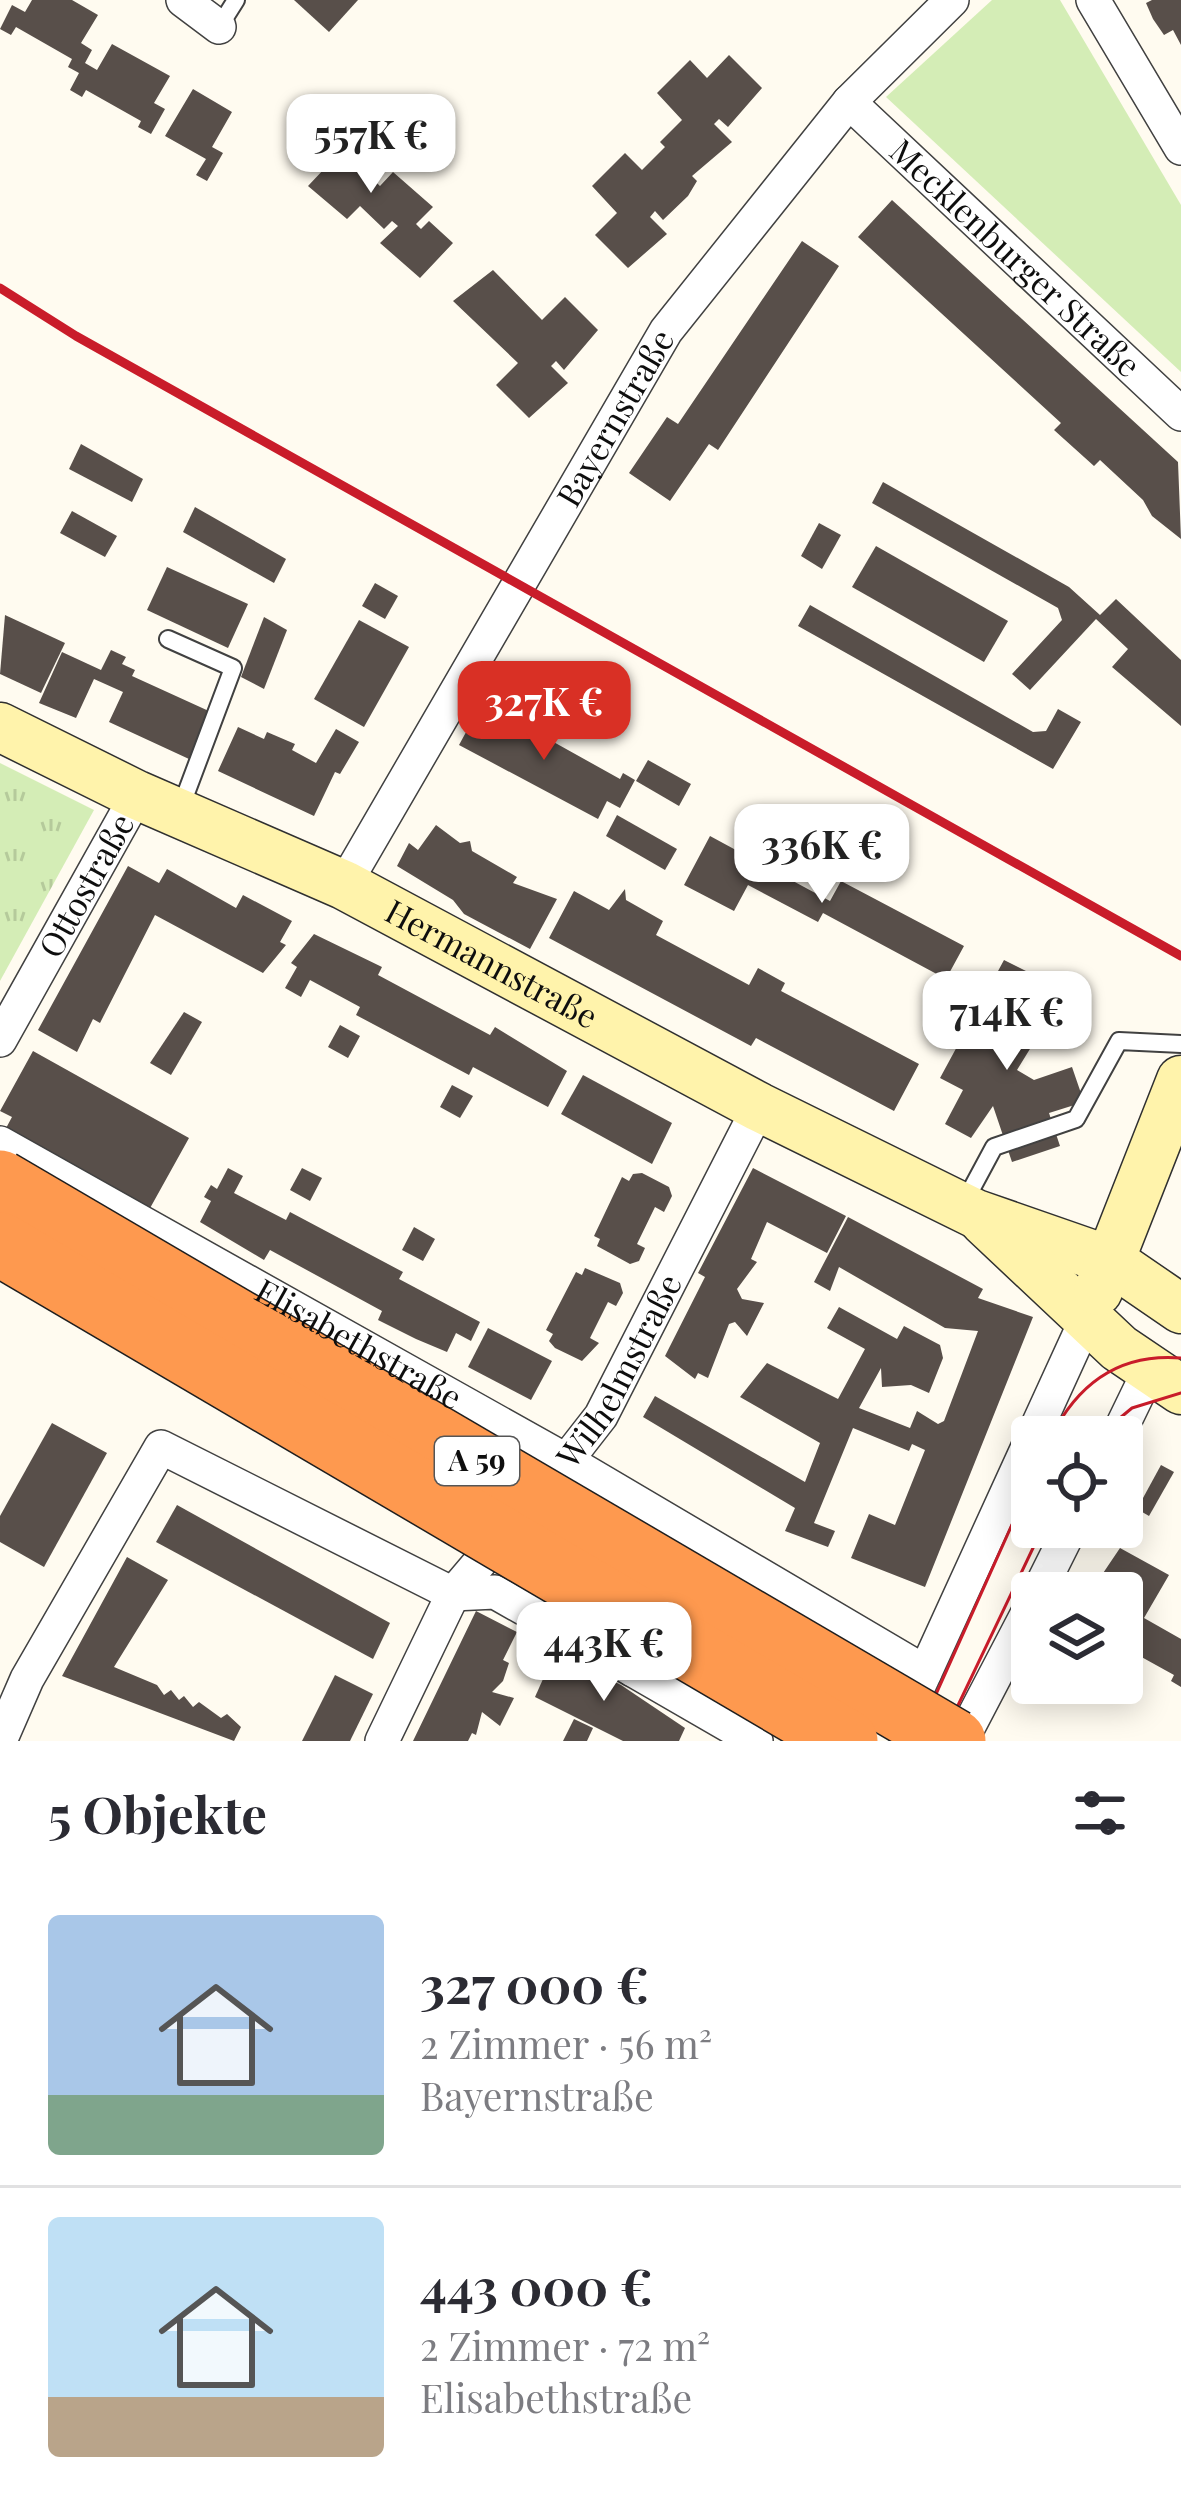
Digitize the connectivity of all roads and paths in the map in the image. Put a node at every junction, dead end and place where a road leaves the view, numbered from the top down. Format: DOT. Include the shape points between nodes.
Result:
graph roads {
  1 [pos="183,0"];
  2 [pos="952,0"];
  3 [pos="1093,0"];
  4 [pos="228,14"];
  5 [pos="849,102"];
  6 [pos="1181,148"];
  7 [pos="1181,414"];
  8 [pos="168,639"];
  9 [pos="0,727"];
  10 [pos="158,804"];
  11 [pos="344,885"];
  12 [pos="0,1040"];
  13 [pos="1181,1044"];
  14 [pos="1181,1080"];
  15 [pos="759,1107"];
  16 [pos="0,1143"];
  17 [pos="0,1182"];
  18 [pos="969,1210"];
  19 [pos="0,1244"];
  20 [pos="1111,1262"];
  21 [pos="1179,1298"];
  22 [pos="1087,1318"];
  23 [pos="1165,1381"];
  24 [pos="1135,1416"];
  25 [pos="567,1461"];
  26 [pos="715,1549"];
  27 [pos="453,1594"];
  28 [pos="1011,1643"];
  29 [pos="633,1670"];
  30 [pos="925,1672"];
  31 [pos="0,1741"];
  32 [pos="382,1741"];
  33 [pos="756,1741"];
  34 [pos="846,1741"];
  35 [pos="895,1741"];
  36 [pos="957,1741"];
  1 -- 4 [label="street"];
  2 -- 5 [label="street, Bayernstraße"];
  3 -- 6 [label="street"];
  5 -- 7 [label="street, Mecklenburger Straße"];
  5 -- 11 [label="street, Bayernstraße" via="665,331"];
  8 -- 10 [label="lane" via="233,668 233,677"];
  9 -- 10 [label="street, Hermannstraße"];
  10 -- 11 [label="street, Hermannstraße"];
  10 -- 12 [label="street, Ottostraße"];
  11 -- 15 [label="street, Hermannstraße"];
  13 -- 18 [label="lane" via="1119,1041 1076,1119 994,1147"];
  14 -- 20 [label="street"];
  15 -- 18 [label="street, Hermannstraße"];
  15 -- 25 [label="street, Wilhelmstraße" via="602,1416"];
  16 -- 25 [label="street, Elisabethstraße"];
  17 -- 36 [label="highway, A 59, bridge"];
  18 -- 20 [label="street, Hermannstraße"];
  18 -- 22 [label="street, Hermannstraße"];
  19 -- 34 [label="highway, A 59, bridge"];
  20 -- 21 [label="street, Hermannstraße"];
  20 -- 22 [label="street"];
  21 -- 23 [label="street"];
  22 -- 23 [label="street, Hermannstraße"];
  22 -- 30 [label="street"];
  23 -- 24 [label="street"];
  25 -- 26 [label="street, Elisabethstraße"];
  25 -- 27 [label="street, Wilhelmstraße"];
  26 -- 29 [label="street"];
  26 -- 30 [label="street, Elisabethstraße"];
  27 -- 29 [label="street" via="495,1592"];
  27 -- 31 [label="street" via="161,1447 27,1679"];
  27 -- 32 [label="street, Wilhelmstraße"];
  28 -- 36 [label="street"];
  29 -- 33 [label="street"];
  30 -- 35 [label="street"];
}
